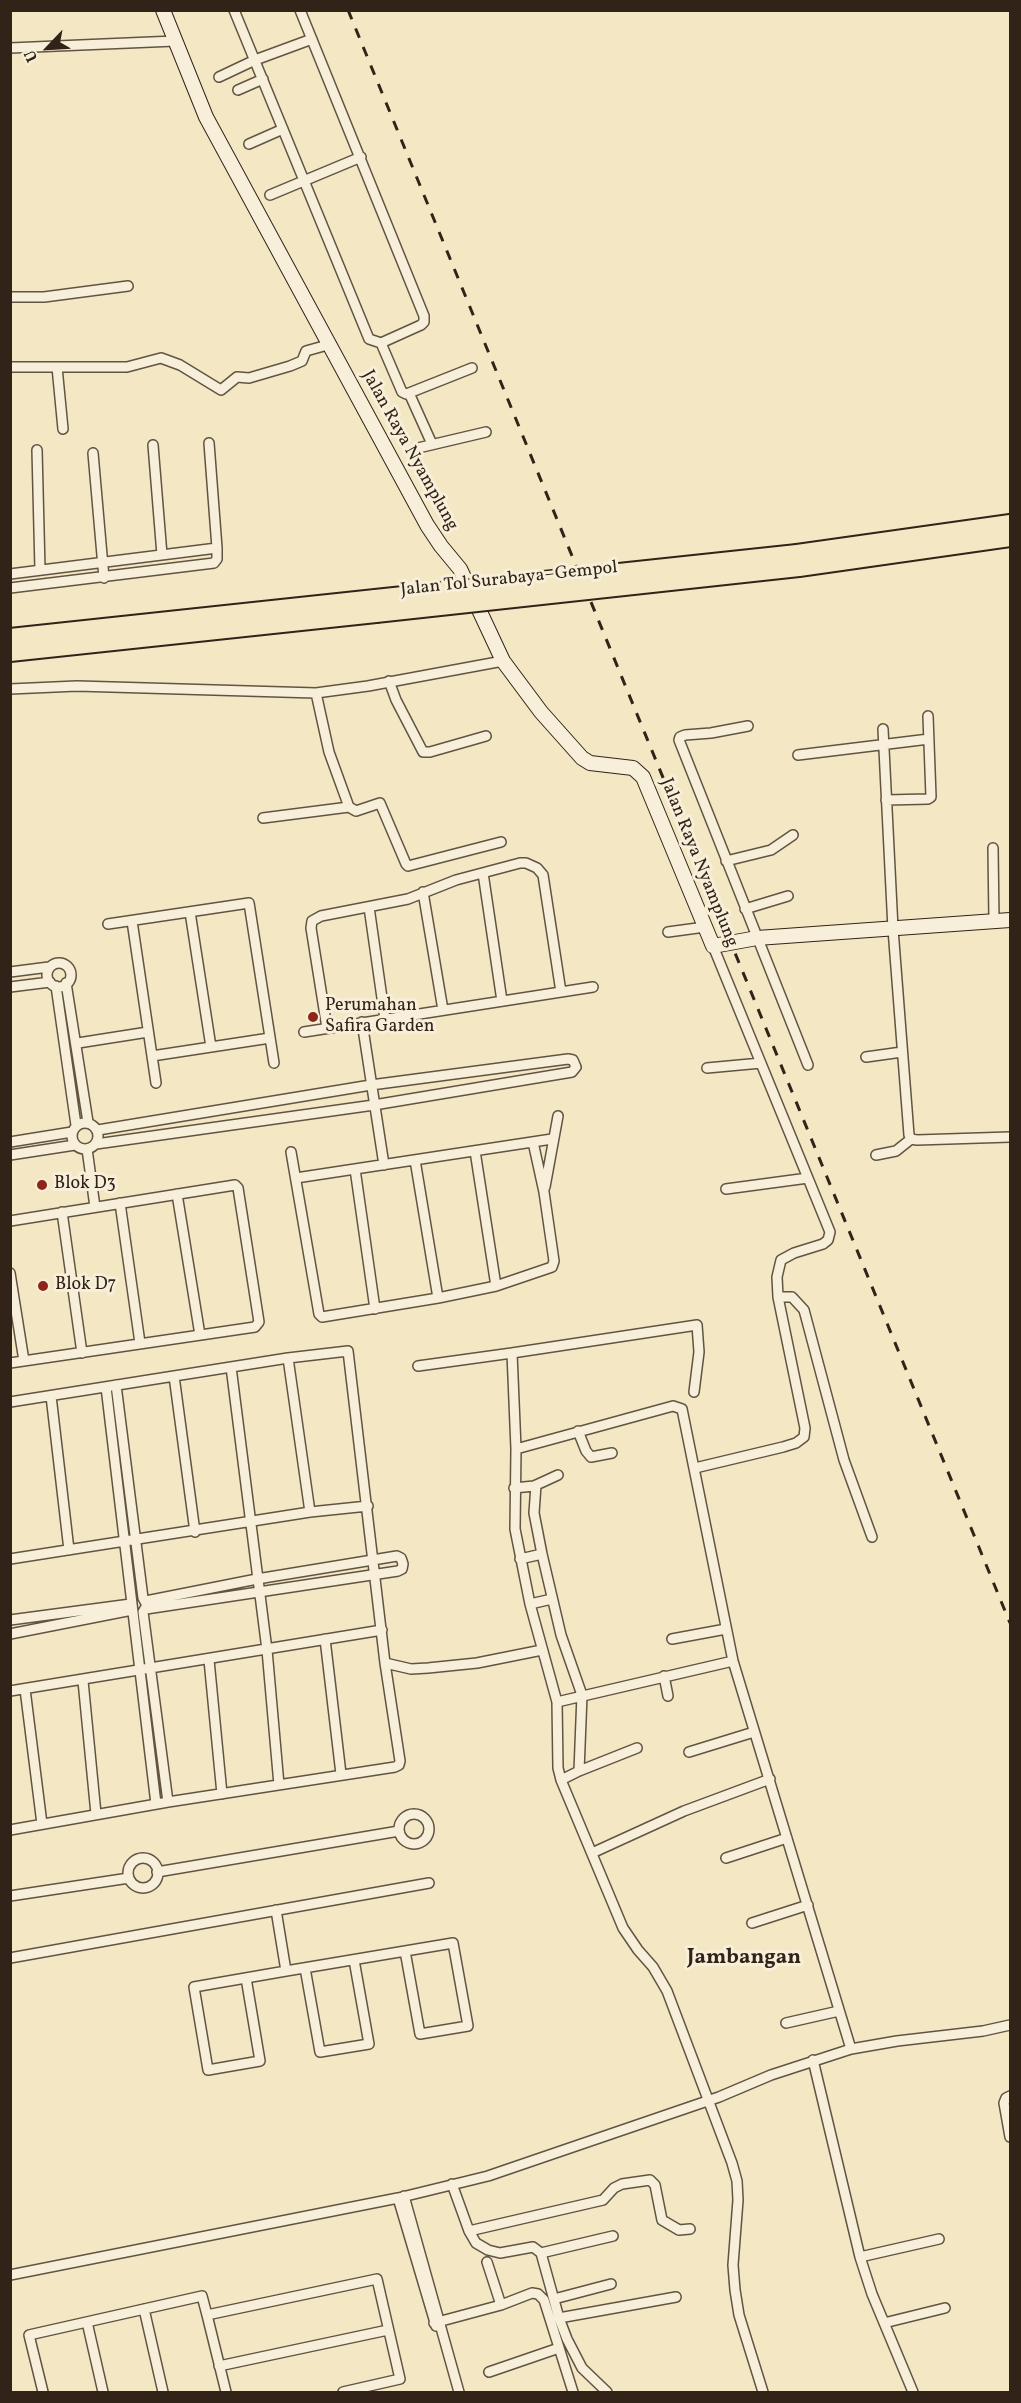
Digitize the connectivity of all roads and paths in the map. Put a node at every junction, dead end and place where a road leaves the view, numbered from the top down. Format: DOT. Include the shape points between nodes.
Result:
graph roads {
  1 [pos="163,10"];
  2 [pos="234,10"];
  3 [pos="300,10"];
  4 [pos="313,40"];
  5 [pos="175,41"];
  6 [pos="10,48"];
  7 [pos="255,62"];
  8 [pos="219,77"];
  9 [pos="262,78"];
  10 [pos="238,90"];
  11 [pos="283,129"];
  12 [pos="249,144"];
  13 [pos="361,157"];
  14 [pos="304,181"];
  15 [pos="270,195"];
  16 [pos="128,286"];
  17 [pos="10,297"];
  18 [pos="381,343"];
  19 [pos="331,344"];
  20 [pos="10,367"];
  21 [pos="57,367"];
  22 [pos="472,368"];
  23 [pos="409,393"];
  24 [pos="63,429"];
  25 [pos="486,432"];
  26 [pos="209,444"];
  27 [pos="432,444"];
  28 [pos="153,445"];
  29 [pos="418,448"];
  30 [pos="37,450"];
  31 [pos="93,453"];
  32 [pos="1011,523"];
  33 [pos="1011,538"];
  34 [pos="217,548"];
  35 [pos="162,555"];
  36 [pos="798,560"];
  37 [pos="103,562"];
  38 [pos="40,570"];
  39 [pos="10,574"];
  40 [pos="104,578"];
  41 [pos="10,588"];
  42 [pos="376,606"];
  43 [pos="10,637"];
  44 [pos="10,653"];
  45 [pos="503,661"];
  46 [pos="388,682"];
  47 [pos="10,689"];
  48 [pos="316,693"];
  49 [pos="928,716"];
  50 [pos="748,726"];
  51 [pos="884,729"];
  52 [pos="486,736"];
  53 [pos="929,739"];
  54 [pos="884,746"];
  55 [pos="798,755"];
  56 [pos="886,800"];
  57 [pos="349,807"];
  58 [pos="263,818"];
  59 [pos="793,835"];
  60 [pos="501,842"];
  61 [pos="993,848"];
  62 [pos="726,861"];
  63 [pos="483,873"];
  64 [pos="423,892"];
  65 [pos="788,896"];
  66 [pos="369,907"];
  67 [pos="745,909"];
  68 [pos="190,912"];
  69 [pos="1011,920"];
  70 [pos="132,921"];
  71 [pos="994,921"];
  72 [pos="108,924"];
  73 [pos="705,927"];
  74 [pos="893,928"];
  75 [pos="668,932"];
  76 [pos="757,938"];
  77 [pos="713,946"];
  78 [pos="49,967"];
  79 [pos="10,972"];
  80 [pos="66,983"];
  81 [pos="53,984"];
  82 [pos="10,987"];
  83 [pos="593,987"];
  84 [pos="561,992"];
  85 [pos="502,1001"];
  86 [pos="443,1010"];
  87 [pos="386,1019"];
  88 [pos="362,1022"];
  89 [pos="327,1028"];
  90 [pos="148,1032"];
  91 [pos="304,1032"];
  92 [pos="270,1038"];
  93 [pos="78,1043"];
  94 [pos="211,1047"];
  95 [pos="902,1052"];
  96 [pos="152,1056"];
  97 [pos="866,1057"];
  98 [pos="274,1063"];
  99 [pos="761,1063"];
  100 [pos="808,1065"];
  101 [pos="706,1068"];
  102 [pos="156,1083"];
  103 [pos="371,1085"];
  104 [pos="374,1105"];
  105 [pos="558,1116"];
  106 [pos="88,1122"];
  107 [pos="74,1128"];
  108 [pos="98,1130"];
  109 [pos="1011,1137"];
  110 [pos="552,1139"];
  111 [pos="912,1139"];
  112 [pos="10,1142"];
  113 [pos="533,1142"];
  114 [pos="96,1144"];
  115 [pos="75,1145"];
  116 [pos="87,1149"];
  117 [pos="475,1151"];
  118 [pos="291,1152"];
  119 [pos="10,1155"];
  120 [pos="876,1155"];
  121 [pos="415,1160"];
  122 [pos="384,1165"];
  123 [pos="355,1169"];
  124 [pos="296,1178"];
  125 [pos="808,1178"];
  126 [pos="726,1189"];
  127 [pos="544,1192"];
  128 [pos="177,1194"];
  129 [pos="120,1203"];
  130 [pos="95,1207"];
  131 [pos="62,1212"];
  132 [pos="10,1221"];
  133 [pos="10,1273"];
  134 [pos="496,1286"];
  135 [pos="778,1297"];
  136 [pos="438,1298"];
  137 [pos="375,1309"];
  138 [pos="200,1335"];
  139 [pos="140,1343"];
  140 [pos="82,1353"];
  141 [pos="512,1353"];
  142 [pos="288,1358"];
  143 [pos="24,1361"];
  144 [pos="10,1363"];
  145 [pos="418,1366"];
  146 [pos="231,1367"];
  147 [pos="174,1376"];
  148 [pos="116,1385"];
  149 [pos="106,1387"];
  150 [pos="694,1392"];
  151 [pos="51,1396"];
  152 [pos="10,1402"];
  153 [pos="578,1431"];
  154 [pos="516,1449"];
  155 [pos="612,1453"];
  156 [pos="695,1468"];
  157 [pos="558,1474"];
  158 [pos="532,1486"];
  159 [pos="514,1488"];
  160 [pos="368,1506"];
  161 [pos="310,1512"];
  162 [pos="249,1522"];
  163 [pos="527,1527"];
  164 [pos="195,1532"];
  165 [pos="872,1537"];
  166 [pos="135,1540"];
  167 [pos="123,1542"];
  168 [pos="69,1550"];
  169 [pos="533,1556"];
  170 [pos="11,1557"];
  171 [pos="375,1560"];
  172 [pos="376,1573"];
  173 [pos="256,1579"];
  174 [pos="258,1592"];
  175 [pos="547,1600"];
  176 [pos="530,1604"];
  177 [pos="138,1606"];
  178 [pos="14,1619"];
  179 [pos="726,1629"];
  180 [pos="382,1630"];
  181 [pos="16,1633"];
  182 [pos="325,1639"];
  183 [pos="672,1639"];
  184 [pos="267,1650"];
  185 [pos="542,1650"];
  186 [pos="209,1660"];
  187 [pos="733,1661"];
  188 [pos="385,1663"];
  189 [pos="151,1670"];
  190 [pos="140,1671"];
  191 [pos="664,1676"];
  192 [pos="83,1681"];
  193 [pos="25,1689"];
  194 [pos="10,1692"];
  195 [pos="580,1695"];
  196 [pos="668,1696"];
  197 [pos="562,1701"];
  198 [pos="157,1721"];
  199 [pos="146,1723"];
  200 [pos="754,1732"];
  201 [pos="638,1748"];
  202 [pos="689,1752"];
  203 [pos="341,1774"];
  204 [pos="571,1775"];
  205 [pos="770,1779"];
  206 [pos="279,1785"];
  207 [pos="222,1794"];
  208 [pos="168,1802"];
  209 [pos="156,1804"];
  210 [pos="96,1814"];
  211 [pos="42,1824"];
  212 [pos="10,1830"];
  213 [pos="399,1831"];
  214 [pos="788,1838"];
  215 [pos="602,1849"];
  216 [pos="726,1858"];
  217 [pos="157,1872"];
  218 [pos="129,1878"];
  219 [pos="429,1883"];
  220 [pos="10,1896"];
  221 [pos="808,1905"];
  222 [pos="276,1910"];
  223 [pos="752,1923"];
  224 [pos="405,1951"];
  225 [pos="10,1958"];
  226 [pos="354,1960"];
  227 [pos="305,1968"];
  228 [pos="286,1971"];
  229 [pos="246,1978"];
  230 [pos="839,2011"];
  231 [pos="786,2023"];
  232 [pos="1011,2025"];
  233 [pos="850,2049"];
  234 [pos="813,2060"];
  235 [pos="1011,2096"];
  236 [pos="718,2097"];
  237 [pos="1011,2137"];
  238 [pos="452,2184"];
  239 [pos="401,2197"];
  240 [pos="690,2229"];
  241 [pos="469,2231"];
  242 [pos="613,2236"];
  243 [pos="939,2239"];
  244 [pos="541,2253"];
  245 [pos="860,2257"];
  246 [pos="487,2262"];
  247 [pos="10,2275"];
  248 [pos="611,2284"];
  249 [pos="676,2297"];
  250 [pos="554,2299"];
  251 [pos="501,2305"];
  252 [pos="945,2308"];
  253 [pos="144,2309"];
  254 [pos="207,2315"];
  255 [pos="559,2318"];
  256 [pos="87,2322"];
  257 [pos="884,2323"];
  258 [pos="438,2325"];
  259 [pos="388,2330"];
  260 [pos="559,2348"];
  261 [pos="219,2366"];
  262 [pos="489,2372"];
  263 [pos="43,2392"];
  264 [pos="104,2392"];
  265 [pos="163,2392"];
  266 [pos="226,2392"];
  267 [pos="343,2392"];
  268 [pos="459,2392"];
  269 [pos="573,2392"];
  270 [pos="607,2392"];
  271 [pos="763,2392"];
  272 [pos="913,2392"];
  1 -- 5 [label="street, Jalan Raya Nyamplung"];
  2 -- 7 [label="street"];
  3 -- 4 [label="street"];
  4 -- 7 [label="street"];
  4 -- 13 [label="street"];
  5 -- 6 [label="street"];
  5 -- 19 [label="street, Jalan Raya Nyamplung" via="196,95"];
  7 -- 8 [label="street"];
  7 -- 9 [label="street"];
  9 -- 10 [label="street"];
  9 -- 11 [label="street"];
  11 -- 12 [label="street"];
  11 -- 14 [label="street"];
  13 -- 14 [label="street"];
  13 -- 18 [label="street" via="424,319 421,325"];
  14 -- 15 [label="street"];
  14 -- 18 [label="street" via="369,339"];
  16 -- 17 [label="street" via="44,297"];
  18 -- 23 [label="street" via="402,392"];
  19 -- 21 [label="street" via="306,351 302,361 290,366 236,378 220,390 161,358 127,367"];
  19 -- 45 [label="street, Jalan Raya Nyamplung" via="434,536 460,569"];
  20 -- 21 [label="street"];
  21 -- 24 [label="street"];
  22 -- 23 [label="street"];
  23 -- 27 [label="street"];
  25 -- 27 [label="street"];
  26 -- 34 [label="street"];
  27 -- 29 [label="street"];
  28 -- 35 [label="street"];
  30 -- 38 [label="street"];
  31 -- 37 [label="street"];
  32 -- 36 [label="highway, Jalan Tol Surabaya–Gempol"];
  33 -- 36 [label="highway, Jalan Tol Surabaya–Gempol"];
  34 -- 35 [label="street"];
  34 -- 40 [label="street" via="217,559 212,563"];
  35 -- 37 [label="street"];
  36 -- 42 [label="highway, Jalan Tol Surabaya–Gempol, bridge"];
  37 -- 38 [label="street"];
  37 -- 40 [label="street"];
  38 -- 39 [label="street"];
  40 -- 41 [label="street"];
  42 -- 43 [label="highway, Jalan Tol Surabaya–Gempol"];
  42 -- 44 [label="highway, Jalan Tol Surabaya–Gempol"];
  45 -- 46 [label="street"];
  45 -- 73 [label="street, Jalan Raya Nyamplung" via="582,758 590,763 633,768 643,777"];
  46 -- 48 [label="street"];
  46 -- 52 [label="street" via="423,752"];
  47 -- 48 [label="street" via="76,686"];
  48 -- 57 [label="street" via="329,752"];
  49 -- 53 [label="street"];
  50 -- 62 [label="street" via="679,738"];
  51 -- 54 [label="street"];
  53 -- 54 [label="street"];
  53 -- 56 [label="street" via="931,797"];
  54 -- 55 [label="street"];
  54 -- 56 [label="street"];
  56 -- 74 [label="street"];
  57 -- 58 [label="street"];
  57 -- 60 [label="street" via="356,811 377,803 382,805 407,866"];
  59 -- 62 [label="street" via="771,850"];
  61 -- 71 [label="street"];
  62 -- 67 [label="street"];
  63 -- 64 [label="street"];
  63 -- 84 [label="street" via="524,863 543,875"];
  63 -- 85 [label="street"];
  64 -- 66 [label="street"];
  64 -- 86 [label="street"];
  65 -- 67 [label="street"];
  66 -- 87 [label="street"];
  66 -- 89 [label="street" via="321,916 311,924"];
  67 -- 76 [label="street"];
  68 -- 70 [label="street"];
  68 -- 92 [label="street" via="249,903"];
  68 -- 94 [label="street"];
  69 -- 71 [label="street"];
  70 -- 72 [label="street"];
  70 -- 90 [label="street"];
  71 -- 74 [label="street"];
  73 -- 75 [label="street"];
  73 -- 77 [label="street, Jalan Raya Nyamplung"];
  74 -- 76 [label="street"];
  74 -- 95 [label="street"];
  76 -- 77 [label="street"];
  76 -- 100 [label="street"];
  77 -- 99 [label="street, Jalan Raya Nyamplung"];
  78 -- 79 [label="street"];
  78 -- 80 [label="street" via="59,963 68,967 70,979"];
  78 -- 81 [label="street" via="47,977"];
  80 -- 81 [label="street"];
  80 -- 93 [label="street"];
  81 -- 82 [label="street"];
  81 -- 107 [label="street"];
  83 -- 84 [label="street"];
  84 -- 85 [label="street"];
  85 -- 86 [label="street"];
  86 -- 87 [label="street"];
  87 -- 88 [label="street"];
  88 -- 89 [label="street"];
  88 -- 103 [label="street"];
  89 -- 91 [label="street"];
  90 -- 93 [label="street"];
  90 -- 96 [label="street"];
  92 -- 94 [label="street"];
  92 -- 98 [label="street"];
  93 -- 106 [label="street"];
  94 -- 96 [label="street"];
  95 -- 97 [label="street"];
  95 -- 111 [label="street" via="908,1133"];
  96 -- 102 [label="street"];
  99 -- 101 [label="street"];
  99 -- 125 [label="street, Jalan Raya Nyamplung"];
  103 -- 104 [label="street"];
  103 -- 104 [label="street" via="568,1059 576,1067 572,1072"];
  103 -- 108 [label="street"];
  104 -- 114 [label="street"];
  104 -- 122 [label="street"];
  105 -- 110 [label="street"];
  106 -- 107 [label="street"];
  106 -- 108 [label="street"];
  107 -- 112 [label="street"];
  107 -- 115 [label="street"];
  108 -- 114 [label="street"];
  109 -- 111 [label="street"];
  110 -- 113 [label="street"];
  110 -- 127 [label="street"];
  111 -- 120 [label="street" via="896,1151"];
  113 -- 117 [label="street"];
  113 -- 127 [label="street"];
  114 -- 116 [label="street"];
  115 -- 116 [label="street"];
  115 -- 119 [label="street"];
  116 -- 130 [label="street"];
  117 -- 121 [label="street"];
  117 -- 134 [label="street"];
  118 -- 124 [label="street"];
  121 -- 122 [label="street"];
  121 -- 136 [label="street"];
  122 -- 123 [label="street"];
  123 -- 124 [label="street"];
  123 -- 137 [label="street"];
  124 -- 137 [label="street" via="320,1317"];
  125 -- 126 [label="street"];
  125 -- 135 [label="street, Jalan Raya Nyamplung" via="828,1225 829,1237 820,1246 782,1260"];
  127 -- 134 [label="street" via="554,1265"];
  128 -- 129 [label="street"];
  128 -- 138 [label="street"];
  128 -- 138 [label="street" via="235,1185 246,1243 258,1324"];
  129 -- 130 [label="street"];
  129 -- 139 [label="street"];
  130 -- 131 [label="street"];
  131 -- 132 [label="street"];
  131 -- 140 [label="street"];
  133 -- 143 [label="street"];
  134 -- 136 [label="street"];
  135 -- 156 [label="street" via="804,1437 789,1445"];
  135 -- 165 [label="street" via="792,1297 804,1310 844,1460"];
  136 -- 137 [label="street"];
  138 -- 139 [label="street"];
  139 -- 140 [label="street"];
  140 -- 143 [label="street"];
  141 -- 145 [label="street"];
  141 -- 150 [label="street" via="698,1326"];
  141 -- 154 [label="street"];
  142 -- 146 [label="street"];
  142 -- 160 [label="street" via="345,1350 350,1353"];
  142 -- 161 [label="street"];
  143 -- 144 [label="street"];
  146 -- 147 [label="street"];
  146 -- 162 [label="street"];
  147 -- 148 [label="street"];
  147 -- 164 [label="street"];
  148 -- 149 [label="street"];
  148 -- 166 [label="street"];
  149 -- 151 [label="street"];
  149 -- 167 [label="street"];
  151 -- 152 [label="street"];
  151 -- 168 [label="street"];
  153 -- 154 [label="street"];
  153 -- 155 [label="street" via="591,1457"];
  153 -- 156 [label="street" via="673,1406 683,1413"];
  154 -- 159 [label="street"];
  156 -- 179 [label="street"];
  157 -- 158 [label="street"];
  158 -- 159 [label="street"];
  158 -- 163 [label="street" via="534,1504"];
  159 -- 163 [label="street"];
  160 -- 161 [label="street"];
  160 -- 171 [label="street"];
  161 -- 162 [label="street"];
  162 -- 164 [label="street"];
  162 -- 173 [label="street"];
  163 -- 169 [label="street"];
  163 -- 169 [label="street"];
  164 -- 166 [label="street"];
  166 -- 167 [label="street"];
  166 -- 177 [label="street"];
  167 -- 168 [label="street"];
  167 -- 177 [label="street"];
  168 -- 170 [label="street"];
  169 -- 175 [label="street"];
  169 -- 176 [label="street"];
  171 -- 172 [label="street"];
  171 -- 172 [label="street" via="398,1556 403,1564 400,1570"];
  171 -- 173 [label="street"];
  172 -- 174 [label="street"];
  172 -- 180 [label="street"];
  173 -- 174 [label="street"];
  173 -- 177 [label="street"];
  174 -- 177 [label="street"];
  174 -- 184 [label="street"];
  175 -- 176 [label="street"];
  175 -- 195 [label="street"];
  176 -- 185 [label="street"];
  177 -- 178 [label="street"];
  177 -- 181 [label="street"];
  177 -- 189 [label="street"];
  177 -- 190 [label="street"];
  178 -- 181 [label="street"];
  179 -- 183 [label="street"];
  179 -- 187 [label="street"];
  180 -- 182 [label="street"];
  180 -- 188 [label="street"];
  182 -- 184 [label="street"];
  182 -- 203 [label="street"];
  184 -- 186 [label="street"];
  184 -- 206 [label="street"];
  185 -- 188 [label="street" via="428,1668 402,1668"];
  185 -- 197 [label="street"];
  186 -- 189 [label="street"];
  186 -- 207 [label="street"];
  187 -- 191 [label="street"];
  187 -- 200 [label="street"];
  188 -- 203 [label="street" via="399,1765"];
  189 -- 190 [label="street"];
  189 -- 198 [label="street"];
  190 -- 192 [label="street"];
  190 -- 199 [label="street"];
  191 -- 195 [label="street"];
  191 -- 196 [label="street"];
  192 -- 193 [label="street"];
  192 -- 210 [label="street"];
  193 -- 194 [label="street"];
  193 -- 211 [label="street"];
  195 -- 197 [label="street"];
  195 -- 204 [label="street"];
  197 -- 204 [label="street" via="558,1768"];
  198 -- 199 [label="street"];
  198 -- 208 [label="street"];
  199 -- 209 [label="street"];
  200 -- 202 [label="street"];
  200 -- 205 [label="street"];
  201 -- 204 [label="street"];
  203 -- 206 [label="street"];
  204 -- 215 [label="street"];
  205 -- 214 [label="street"];
  205 -- 215 [label="street" via="675,1815"];
  206 -- 207 [label="street"];
  207 -- 208 [label="street"];
  208 -- 209 [label="street"];
  209 -- 210 [label="street"];
  210 -- 211 [label="street"];
  211 -- 212 [label="street"];
  213 -- 217 [label="street"];
  214 -- 216 [label="street"];
  214 -- 221 [label="street"];
  215 -- 236 [label="street" via="623,1928 668,1991"];
  217 -- 218 [label="street" via="149,1887 137,1887"];
  217 -- 218 [label="street" via="150,1860 136,1860 130,1864"];
  218 -- 220 [label="street"];
  219 -- 222 [label="street"];
  221 -- 223 [label="street"];
  221 -- 230 [label="street"];
  222 -- 225 [label="street"];
  222 -- 228 [label="street"];
  224 -- 224 [label="street" via="420,2034 468,2026 453,1943"];
  224 -- 226 [label="street"];
  226 -- 227 [label="street"];
  226 -- 227 [label="street" via="369,2044 359,2046 320,2052"];
  227 -- 228 [label="street"];
  228 -- 229 [label="street"];
  229 -- 229 [label="street" via="194,1987 208,2070 260,2061"];
  230 -- 231 [label="street"];
  230 -- 233 [label="street"];
  232 -- 233 [label="street"];
  233 -- 234 [label="street"];
  234 -- 236 [label="street"];
  234 -- 245 [label="street"];
  235 -- 237 [label="street" via="1004,2103"];
  236 -- 238 [label="street" via="523,2166"];
  236 -- 271 [label="street" via="737,2181 735,2290"];
  238 -- 239 [label="street"];
  238 -- 241 [label="street"];
  239 -- 247 [label="street"];
  239 -- 258 [label="street"];
  240 -- 241 [label="street" via="679,2230 662,2220 655,2186 650,2180 622,2184 603,2200"];
  241 -- 244 [label="street" via="476,2243 489,2250 508,2252 533,2247"];
  242 -- 244 [label="street"];
  243 -- 245 [label="street"];
  244 -- 250 [label="street"];
  245 -- 257 [label="street"];
  246 -- 251 [label="street"];
  248 -- 250 [label="street"];
  249 -- 255 [label="street"];
  250 -- 255 [label="street"];
  251 -- 258 [label="street"];
  251 -- 260 [label="street" via="538,2294 544,2300"];
  252 -- 257 [label="street"];
  253 -- 254 [label="street" via="202,2296"];
  253 -- 256 [label="street"];
  253 -- 265 [label="street"];
  254 -- 259 [label="street" via="377,2279"];
  254 -- 261 [label="street"];
  255 -- 270 [label="street" via="582,2368"];
  256 -- 263 [label="street" via="29,2335"];
  256 -- 264 [label="street"];
  257 -- 272 [label="street"];
  258 -- 268 [label="street"];
  259 -- 261 [label="street"];
  259 -- 267 [label="street" via="400,2379"];
  260 -- 262 [label="street"];
  260 -- 269 [label="street"];
  261 -- 266 [label="street"];
}
